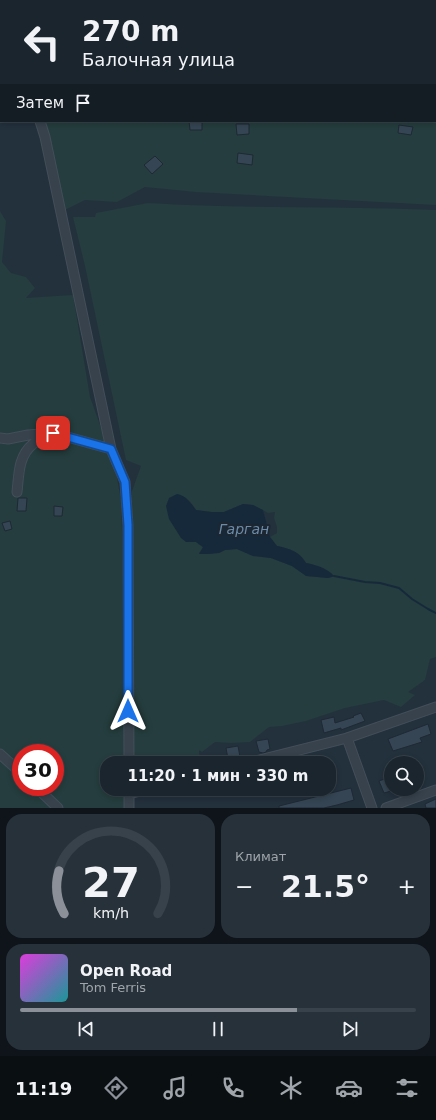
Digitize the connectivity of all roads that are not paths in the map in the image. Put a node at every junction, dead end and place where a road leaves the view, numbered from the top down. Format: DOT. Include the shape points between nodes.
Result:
graph roads {
  1 [pos="40,122"];
  2 [pos="53,433"];
  3 [pos="0,438"];
  4 [pos="111,449"];
  5 [pos="17,492"];
  6 [pos="436,707"];
  7 [pos="347,738"];
  8 [pos="0,754"];
  9 [pos="129,756"];
  10 [pos="276,756"];
  11 [pos="12,765"];
  12 [pos="436,790"];
  13 [pos="45,796"];
  14 [pos="129,796"];
  15 [pos="58,808"];
  16 [pos="129,808"];
  17 [pos="372,808"];
  18 [pos="386,808"];
  1 -- 4 [label="street"];
  2 -- 3 [label="street" via="8,440"];
  2 -- 4 [label="street"];
  2 -- 5 [label="street" via="33,445 25,454 20,466"];
  4 -- 9 [label="street" via="125,482 128,525"];
  6 -- 7 [label="street"];
  7 -- 10 [label="street"];
  7 -- 17 [label="street"];
  8 -- 11 [label="street"];
  12 -- 18 [label="street"];
  13 -- 15 [label="street"];
  14 -- 16 [label="street"];
}
